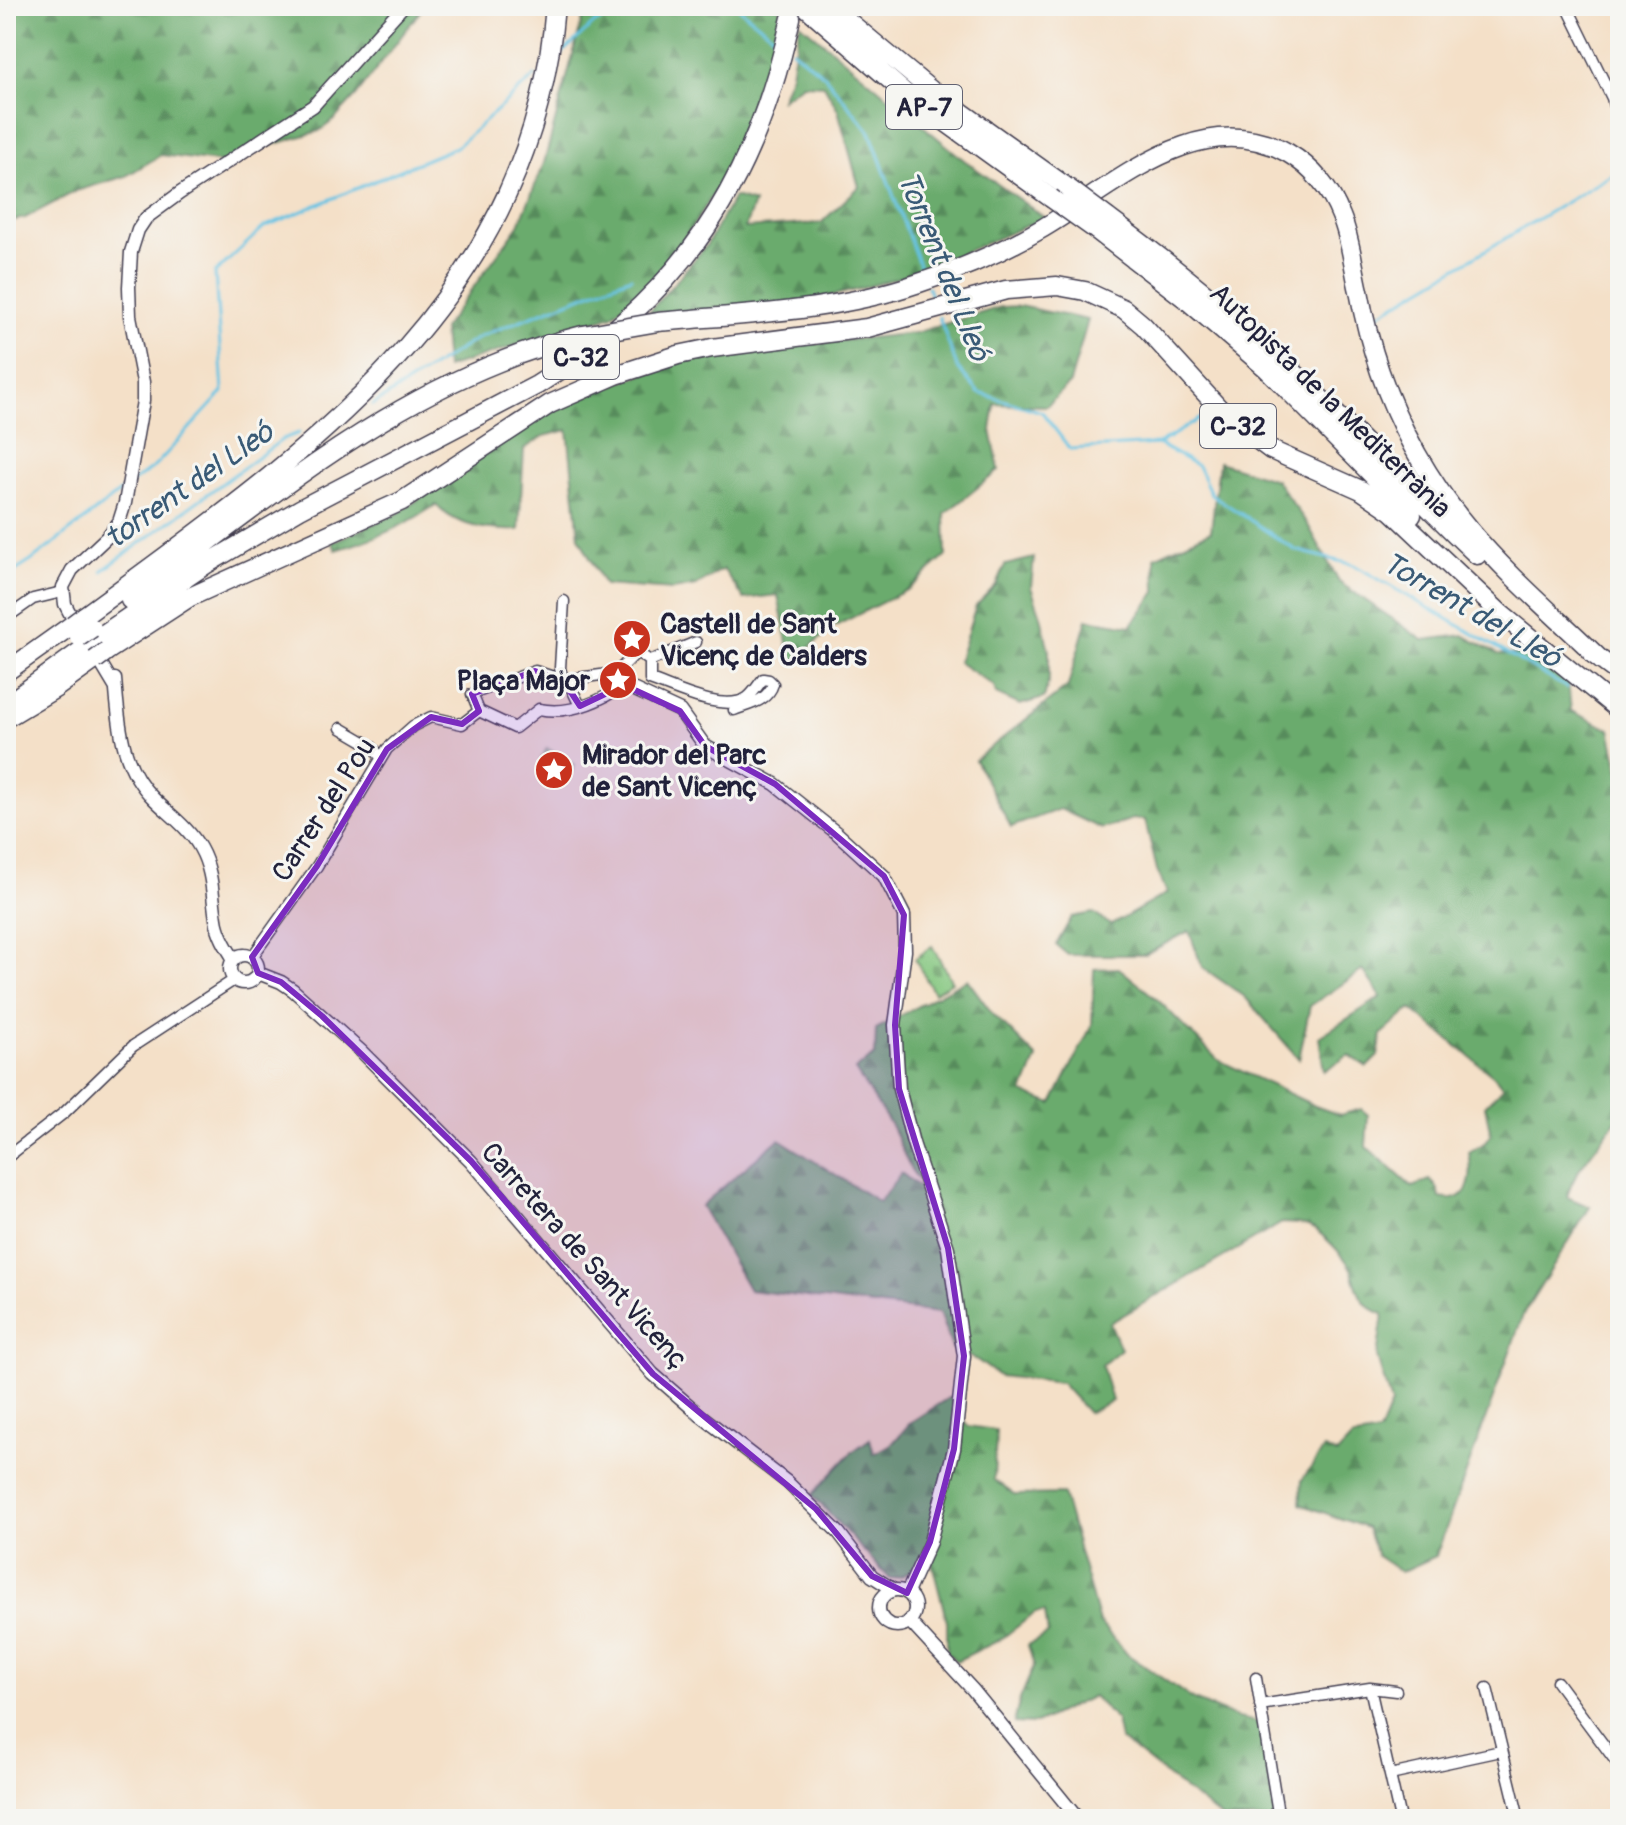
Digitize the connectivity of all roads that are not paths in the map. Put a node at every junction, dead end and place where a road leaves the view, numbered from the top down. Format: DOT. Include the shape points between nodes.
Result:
graph roads {
  1 [pos="403,6"];
  2 [pos="555,6"];
  3 [pos="830,6"];
  4 [pos="1567,6"];
  5 [pos="798,12"];
  6 [pos="1620,129"];
  7 [pos="1102,224"];
  8 [pos="63,594"];
  9 [pos="564,601"];
  10 [pos="6,618"];
  11 [pos="89,638"];
  12 [pos="696,642"];
  13 [pos="650,661"];
  14 [pos="1602,661"];
  15 [pos="6,672"];
  16 [pos="616,673"];
  17 [pos="1620,674"];
  18 [pos="563,680"];
  19 [pos="624,685"];
  20 [pos="6,690"];
  21 [pos="1620,698"];
  22 [pos="6,705"];
  23 [pos="580,706"];
  24 [pos="734,710"];
  25 [pos="479,711"];
  26 [pos="1620,711"];
  27 [pos="6,718"];
  28 [pos="341,728"];
  29 [pos="380,756"];
  30 [pos="252,957"];
  31 [pos="234,959"];
  32 [pos="258,973"];
  33 [pos="234,980"];
  34 [pos="6,1158"];
  35 [pos="872,1576"];
  36 [pos="900,1592"];
  37 [pos="879,1606"];
  38 [pos="909,1621"];
  39 [pos="1256,1678"];
  40 [pos="1557,1682"];
  41 [pos="1370,1688"];
  42 [pos="1487,1688"];
  43 [pos="1396,1691"];
  44 [pos="1260,1705"];
  45 [pos="1501,1751"];
  46 [pos="1620,1767"];
  47 [pos="1390,1775"];
  48 [pos="1078,1819"];
  49 [pos="1279,1819"];
  50 [pos="1400,1819"];
  51 [pos="1519,1819"];
  1 -- 8 [label="street" via="313,106 142,223 131,252 129,287 143,392 125,503 114,530 72,570"];
  2 -- 11 [label="highway, C-32" via="539,100 515,173 481,243 433,316 383,375 311,443"];
  3 -- 7 [label="highway, Autopista de la Mediterrània / AP-7, bridge" via="932,91 1068,188"];
  4 -- 6 [label="street" via="1612,98"];
  5 -- 7 [label="highway, Autopista de la Mediterrània / AP-7, bridge" via="1051,198"];
  5 -- 11 [label="highway, C-32" via="770,102 735,183 688,255 629,318 528,391 300,509"];
  7 -- 14 [label="highway, Autopista de la Mediterrània / AP-7" via="1181,273 1249,330 1501,577"];
  7 -- 21 [label="highway, Autopista de la Mediterrània / AP-7" via="1266,368 1475,577"];
  8 -- 10 [label="street" via="33,599"];
  8 -- 31 [label="street" via="110,660 123,747 132,769 200,847 214,888 220,935"];
  9 -- 18 [label="street"];
  11 -- 14 [label="highway, C-32, bridge" via="384,418 485,366 583,335 658,322 795,311 880,295 1013,244 1172,149 1224,137 1274,146 1314,173 1337,207 1350,245 1381,375 1438,489 1484,547"];
  11 -- 15 [label="highway, C-32"];
  11 -- 20 [label="highway, C-32"];
  11 -- 22 [label="highway, C-32"];
  11 -- 26 [label="highway, C-32" via="163,612 402,501 550,404 616,375 678,355 867,328 1006,290 1043,286 1085,291 1124,309 1227,417 1271,450 1361,490 1392,511 1501,614"];
  11 -- 27 [label="highway, C-32" via="56,688"];
  12 -- 13 [label="street"];
  13 -- 16 [label="street" via="637,652"];
  13 -- 24 [label="street" via="650,680 708,700 735,702 748,697 763,679 773,684 759,700"];
  14 -- 17 [label="highway, Autopista de la Mediterrània / AP-7"];
  16 -- 18 [label="street"];
  16 -- 19 [label="street"];
  18 -- 23 [label="street"];
  18 -- 25 [label="street" via="535,671 472,694"];
  19 -- 23 [label="street" via="598,702"];
  19 -- 36 [label="street" via="680,711 705,746 775,784 838,834 884,876 904,915 895,1025 899,1089 948,1248 964,1356 954,1449 930,1542"];
  23 -- 25 [label="street" via="553,712 539,709 515,728"];
  25 -- 29 [label="street, Carrer del Pou" via="462,724 431,717"];
  28 -- 29 [label="street"];
  29 -- 30 [label="street, Carrer del Pou" via="333,840"];
  30 -- 31 [label="street" via="242,954"];
  30 -- 32 [label="street"];
  31 -- 33 [label="street" via="229,972"];
  32 -- 33 [label="street" via="248,983"];
  32 -- 35 [label="street, Carretera de Sant Vicenç" via="293,990 362,1052 471,1161 653,1374 816,1509"];
  33 -- 34 [label="street" via="133,1046 65,1112"];
  35 -- 36 [label="street, Carretera de Sant Vicenç"];
  35 -- 37 [label="street, Carretera de Sant Vicenç"];
  36 -- 37 [label="street" via="882,1597"];
  36 -- 38 [label="street" via="915,1607"];
  37 -- 38 [label="street" via="888,1624"];
  38 -- 48 [label="street"];
  39 -- 44 [label="street"];
  40 -- 46 [label="street"];
  41 -- 43 [label="street"];
  41 -- 44 [label="street"];
  41 -- 47 [label="street"];
  42 -- 45 [label="street"];
  44 -- 49 [label="street"];
  45 -- 47 [label="street"];
  45 -- 51 [label="street"];
  47 -- 50 [label="street"];
}
